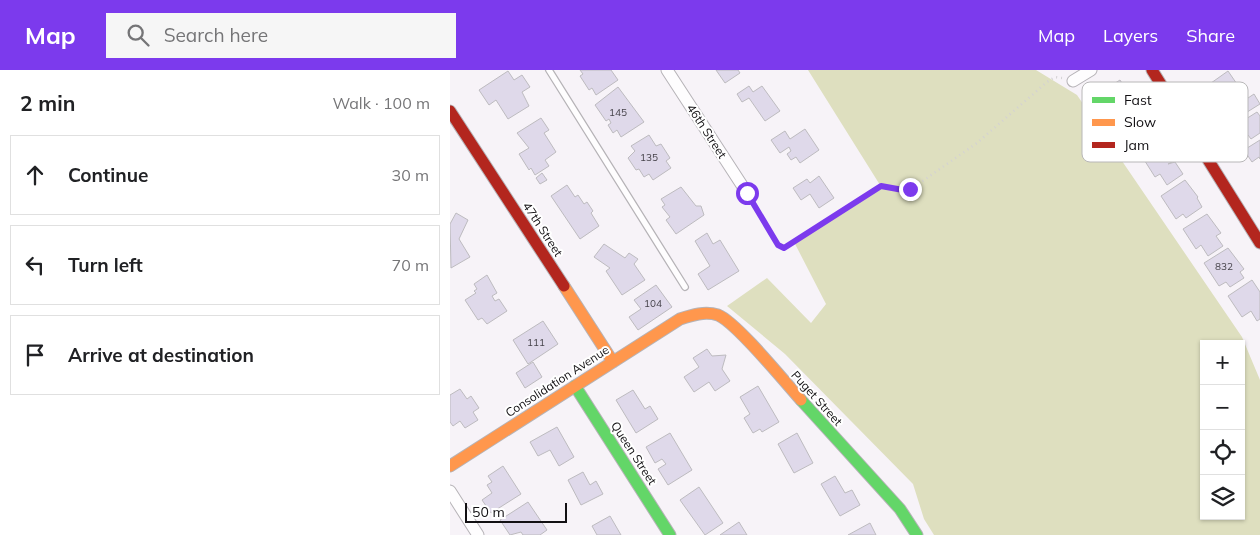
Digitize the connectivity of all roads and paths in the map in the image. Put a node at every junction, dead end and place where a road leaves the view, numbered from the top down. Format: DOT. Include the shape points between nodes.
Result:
graph roads {
  1 [pos="548,70"];
  2 [pos="667,70"];
  3 [pos="1090,70"];
  4 [pos="1152,70"];
  5 [pos="1073,81"];
  6 [pos="1159,82"];
  7 [pos="450,111"];
  8 [pos="1209,162"];
  9 [pos="747,193"];
  10 [pos="1260,243"];
  11 [pos="685,287"];
  12 [pos="680,319"];
  13 [pos="613,362"];
  14 [pos="575,386"];
  15 [pos="450,466"];
  16 [pos="450,491"];
  17 [pos="478,535"];
  18 [pos="670,535"];
  19 [pos="917,535"];
  1 -- 11 [label="lane"];
  2 -- 9 [label="street, 46th Street"];
  3 -- 5 [label="street"];
  4 -- 6 [label="street"];
  5 -- 9 [label="path" via="1059,77 1051,79 973,146 914,187 903,190 881,186 787,247 778,245"];
  7 -- 13 [label="street, 47th Street"];
  8 -- 10 [label="street"];
  12 -- 13 [label="street, Consolidation Avenue"];
  12 -- 19 [label="street, Puget Street" via="713,313 730,322 900,509"];
  13 -- 14 [label="street, Consolidation Avenue"];
  14 -- 15 [label="street, Consolidation Avenue"];
  14 -- 18 [label="street, Queen Street"];
  16 -- 17 [label="street"];
}
